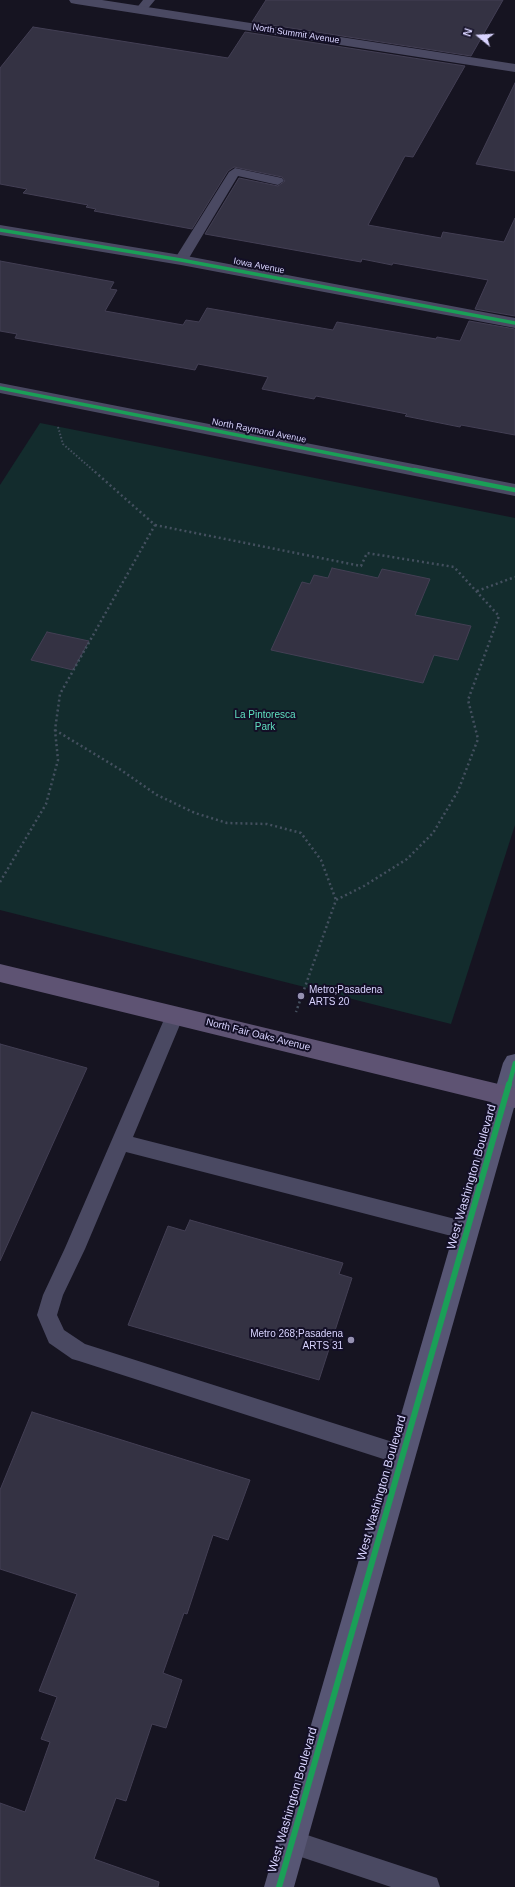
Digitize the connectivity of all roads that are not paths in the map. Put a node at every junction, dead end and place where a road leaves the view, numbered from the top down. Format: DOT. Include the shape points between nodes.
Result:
graph roads {
  1 [pos="76,0"];
  2 [pos="145,5"];
  3 [pos="515,68"];
  4 [pos="278,180"];
  5 [pos="0,230"];
  6 [pos="181,260"];
  7 [pos="515,323"];
  8 [pos="0,388"];
  9 [pos="515,490"];
  10 [pos="0,973"];
  11 [pos="175,1015"];
  12 [pos="515,1063"];
  13 [pos="510,1097"];
  14 [pos="120,1142"];
  15 [pos="467,1231"];
  16 [pos="402,1455"];
  17 [pos="292,1842"];
  18 [pos="279,1887"];
  19 [pos="428,1887"];
  1 -- 2 [label="street, North Summit Avenue"];
  2 -- 3 [label="street, North Summit Avenue"];
  4 -- 6 [label="lane" via="235,172"];
  5 -- 6 [label="street, Iowa Avenue"];
  6 -- 7 [label="street, Iowa Avenue"];
  8 -- 9 [label="street, North Raymond Avenue"];
  10 -- 11 [label="main road, North Fair Oaks Avenue"];
  11 -- 13 [label="main road, North Fair Oaks Avenue"];
  11 -- 14 [label="lane"];
  12 -- 13 [label="main road, West Washington Boulevard"];
  13 -- 15 [label="main road, West Washington Boulevard"];
  14 -- 15 [label="lane"];
  14 -- 16 [label="lane" via="53,1295 47,1315 56,1336 79,1352"];
  15 -- 16 [label="main road, West Washington Boulevard"];
  16 -- 17 [label="main road, West Washington Boulevard"];
  17 -- 18 [label="main road, West Washington Boulevard"];
  17 -- 19 [label="lane"];
}
